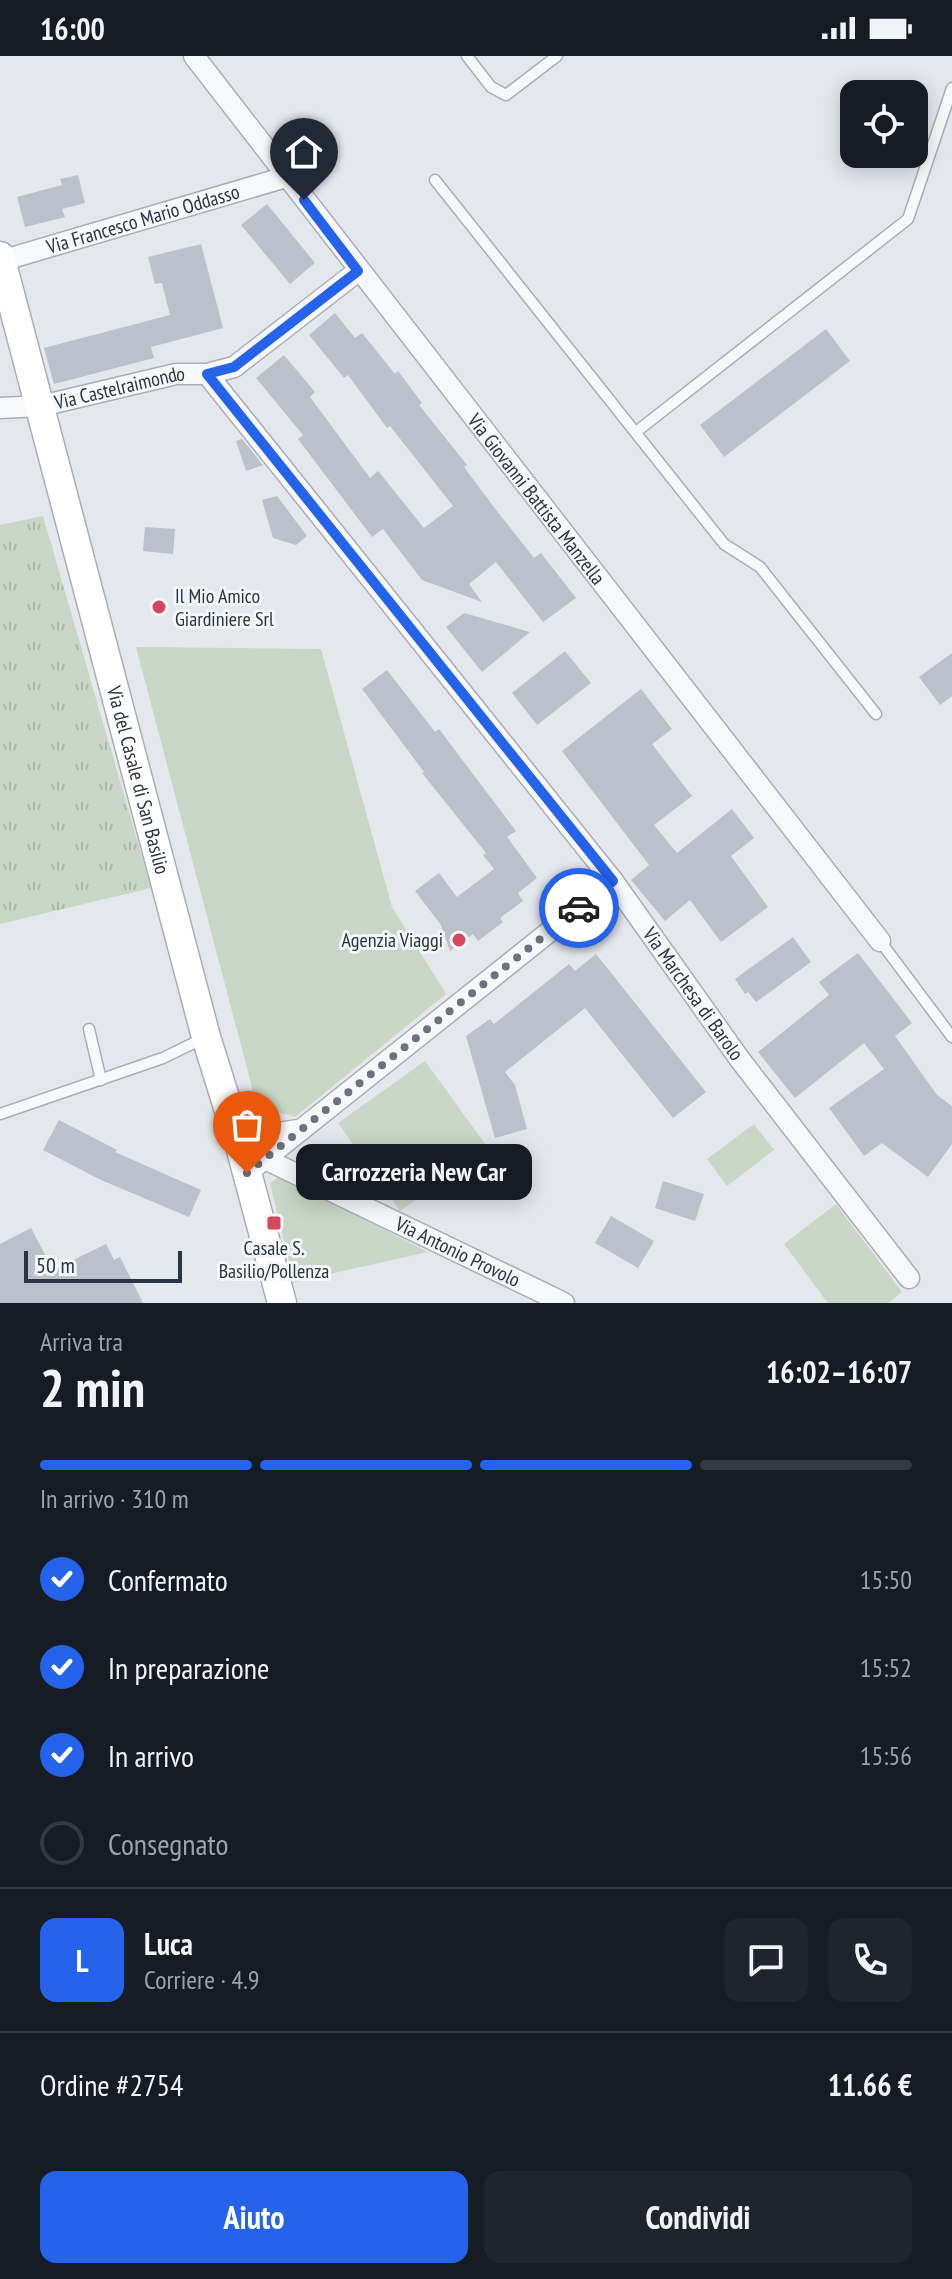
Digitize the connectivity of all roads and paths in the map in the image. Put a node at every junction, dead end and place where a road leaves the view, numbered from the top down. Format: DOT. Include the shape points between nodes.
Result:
graph roads {
  1 [pos="194,56"];
  2 [pos="467,56"];
  3 [pos="557,56"];
  4 [pos="952,88"];
  5 [pos="286,177"];
  6 [pos="435,180"];
  7 [pos="1,259"];
  8 [pos="358,271"];
  9 [pos="207,374"];
  10 [pos="0,396"];
  11 [pos="41,406"];
  12 [pos="0,408"];
  13 [pos="636,432"];
  14 [pos="876,714"];
  15 [pos="613,881"];
  16 [pos="880,941"];
  17 [pos="89,1029"];
  18 [pos="206,1037"];
  19 [pos="952,1037"];
  20 [pos="101,1080"];
  21 [pos="0,1114"];
  22 [pos="298,1130"];
  23 [pos="238,1139"];
  24 [pos="256,1166"];
  25 [pos="909,1278"];
  26 [pos="282,1303"];
  27 [pos="564,1303"];
  1 -- 5 [label="street, Via Giovanni Battista Manzella"];
  2 -- 3 [label="lane" via="491,87 506,95"];
  4 -- 13 [label="lane" via="908,219"];
  5 -- 7 [label="street, Via Francesco Mario Oddasso"];
  5 -- 8 [label="street, Via Giovanni Battista Manzella"];
  6 -- 13 [label="lane"];
  7 -- 11 [label="street, Via del Casale di San Basilio"];
  8 -- 9 [label="street, Via Castelraimondo" via="234,367"];
  8 -- 16 [label="street, Via Giovanni Battista Manzella"];
  9 -- 11 [label="street, Via Castelraimondo" via="176,374"];
  9 -- 15 [label="street, Via Marchesa di Barolo"];
  10 -- 11 [label="street"];
  11 -- 12 [label="street, Via Castelraimondo"];
  11 -- 18 [label="street, Via del Casale di San Basilio"];
  13 -- 14 [label="lane" via="724,544 760,567"];
  15 -- 22 [label="street"];
  15 -- 25 [label="street, Via Marchesa di Barolo" via="741,1061"];
  16 -- 19 [label="lane"];
  17 -- 20 [label="lane"];
  18 -- 20 [label="lane"];
  18 -- 23 [label="street, Via del Casale di San Basilio"];
  20 -- 21 [label="lane"];
  22 -- 23 [label="street"];
  22 -- 24 [label="street"];
  23 -- 24 [label="street, Via del Casale di San Basilio"];
  24 -- 26 [label="street, Via del Casale di San Basilio"];
  24 -- 27 [label="street, Via Antonio Provolo"];
}
